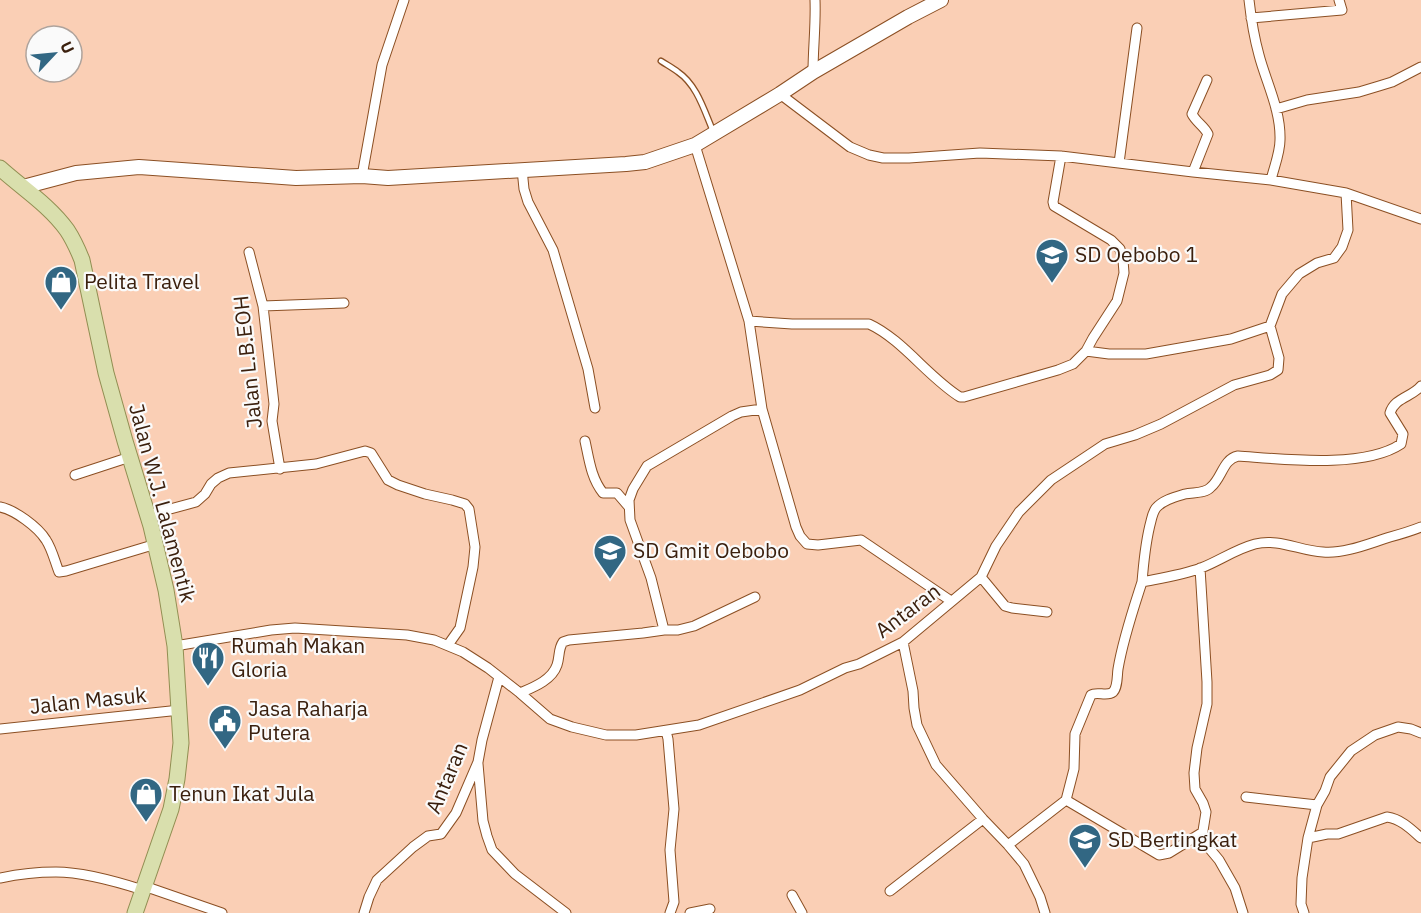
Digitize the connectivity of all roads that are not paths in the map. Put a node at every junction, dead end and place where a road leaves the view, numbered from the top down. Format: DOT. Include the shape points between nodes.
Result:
graph roads {
  1 [pos="404,0"];
  2 [pos="815,0"];
  3 [pos="941,0"];
  4 [pos="1249,0"];
  5 [pos="1339,0"];
  6 [pos="1251,18"];
  7 [pos="1137,28"];
  8 [pos="661,62"];
  9 [pos="1421,67"];
  10 [pos="813,72"];
  11 [pos="1207,80"];
  12 [pos="780,94"];
  13 [pos="1276,109"];
  14 [pos="714,134"];
  15 [pos="695,145"];
  16 [pos="1061,156"];
  17 [pos="1119,163"];
  18 [pos="0,168"];
  19 [pos="522,169"];
  20 [pos="1193,172"];
  21 [pos="362,176"];
  22 [pos="1271,180"];
  23 [pos="23,187"];
  24 [pos="1346,194"];
  25 [pos="1421,219"];
  26 [pos="249,252"];
  27 [pos="344,303"];
  28 [pos="263,306"];
  29 [pos="749,321"];
  30 [pos="1270,326"];
  31 [pos="1086,351"];
  32 [pos="1421,386"];
  33 [pos="595,408"];
  34 [pos="762,409"];
  35 [pos="585,441"];
  36 [pos="130,457"];
  37 [pos="280,468"];
  38 [pos="75,475"];
  39 [pos="0,507"];
  40 [pos="629,507"];
  41 [pos="148,515"];
  42 [pos="1421,526"];
  43 [pos="156,544"];
  44 [pos="1200,568"];
  45 [pos="981,576"];
  46 [pos="1142,582"];
  47 [pos="755,597"];
  48 [pos="951,602"];
  49 [pos="1047,612"];
  50 [pos="664,630"];
  51 [pos="903,642"];
  52 [pos="448,645"];
  53 [pos="175,646"];
  54 [pos="499,677"];
  55 [pos="520,693"];
  56 [pos="180,710"];
  57 [pos="0,729"];
  58 [pos="666,731"];
  59 [pos="1421,733"];
  60 [pos="477,762"];
  61 [pos="1246,797"];
  62 [pos="1066,800"];
  63 [pos="1317,805"];
  64 [pos="983,819"];
  65 [pos="1203,832"];
  66 [pos="1308,838"];
  67 [pos="1421,838"];
  68 [pos="1008,845"];
  69 [pos="0,878"];
  70 [pos="144,888"];
  71 [pos="890,891"];
  72 [pos="792,895"];
  73 [pos="710,909"];
  74 [pos="135,913"];
  75 [pos="222,913"];
  76 [pos="364,913"];
  77 [pos="566,913"];
  78 [pos="670,913"];
  79 [pos="690,913"];
  80 [pos="802,913"];
  81 [pos="1045,913"];
  82 [pos="1243,913"];
  83 [pos="1304,913"];
  1 -- 21 [label="street" via="382,66"];
  2 -- 10 [label="street"];
  3 -- 10 [label="street"];
  4 -- 6 [label="street"];
  5 -- 6 [label="street" via="1342,10"];
  6 -- 13 [label="street"];
  7 -- 17 [label="street"];
  8 -- 14 [label="lane" via="680,73 693,87"];
  9 -- 13 [label="street" via="1392,82 1359,92"];
  10 -- 12 [label="street"];
  11 -- 20 [label="street" via="1192,114 1208,134"];
  12 -- 14 [label="street"];
  12 -- 16 [label="street" via="850,147 868,155"];
  13 -- 22 [label="street" via="1281,142"];
  14 -- 15 [label="street"];
  15 -- 19 [label="street" via="645,162"];
  15 -- 29 [label="street"];
  16 -- 17 [label="street"];
  16 -- 31 [label="street" via="1054,206 1110,240 1120,249 1123,260 1117,301"];
  17 -- 20 [label="street"];
  18 -- 23 [label="main road, Jalan W.J. Lalamentik"];
  19 -- 21 [label="street" via="388,178"];
  19 -- 33 [label="street" via="528,202 553,250 588,369"];
  20 -- 22 [label="street"];
  21 -- 23 [label="street" via="296,178 139,167 76,173"];
  22 -- 24 [label="street"];
  23 -- 36 [label="main road, Jalan W.J. Lalamentik" via="66,230 82,260 106,373"];
  24 -- 25 [label="street"];
  24 -- 30 [label="street" via="1348,230 1342,247 1334,258 1299,274 1282,294"];
  26 -- 28 [label="street, Jalan L.B.EOH"];
  27 -- 28 [label="street"];
  28 -- 37 [label="street, Jalan L.B.EOH"];
  29 -- 31 [label="street" via="870,324 960,397 1058,370 1073,364"];
  29 -- 34 [label="street"];
  30 -- 31 [label="street" via="1231,339 1146,354"];
  30 -- 45 [label="street, Antaran" via="1279,358 1278,370 1234,385 1161,424 1105,444 1051,480 1019,512"];
  32 -- 46 [label="street" via="1391,408 1390,413 1403,434 1401,444 1392,450 1316,461 1233,457 1207,491 1163,502 1154,510 1145,541"];
  34 -- 40 [label="street" via="732,416 647,466 633,489"];
  34 -- 48 [label="street" via="796,527 807,544 861,540"];
  35 -- 40 [label="street" via="598,487 603,493 617,493"];
  36 -- 38 [label="street"];
  36 -- 41 [label="main road, Jalan W.J. Lalamentik"];
  37 -- 41 [label="street" via="229,473 211,484 196,502"];
  37 -- 52 [label="street" via="316,464 365,451 371,453 388,480 468,506 475,547 473,567 460,628"];
  39 -- 43 [label="street" via="28,522 46,540 59,572"];
  40 -- 50 [label="street"];
  41 -- 43 [label="main road, Jalan W.J. Lalamentik"];
  42 -- 44 [label="street" via="1325,553 1281,542 1255,544"];
  43 -- 53 [label="main road, Jalan W.J. Lalamentik"];
  44 -- 46 [label="street"];
  44 -- 65 [label="street" via="1207,704 1194,773 1195,789 1206,812"];
  45 -- 48 [label="street, Antaran"];
  45 -- 49 [label="street" via="1005,606"];
  46 -- 62 [label="street" via="1118,667 1116,688 1110,694 1091,694 1078,724 1076,759"];
  47 -- 50 [label="street" via="694,626"];
  48 -- 51 [label="street, Antaran"];
  50 -- 55 [label="street" via="563,642 557,667 548,678"];
  51 -- 58 [label="street, Antaran" via="800,690"];
  51 -- 64 [label="street" via="917,725 936,765"];
  52 -- 53 [label="street" via="407,635 295,628"];
  52 -- 54 [label="street"];
  53 -- 56 [label="main road, Jalan W.J. Lalamentik"];
  54 -- 55 [label="street, Antaran"];
  54 -- 60 [label="street, Antaran"];
  55 -- 58 [label="street, Antaran" via="550,719 572,727 606,735"];
  56 -- 57 [label="street, Jalan Masuk"];
  56 -- 70 [label="main road, Jalan W.J. Lalamentik" via="181,743 171,809"];
  58 -- 78 [label="street" via="674,809 670,850 674,902"];
  59 -- 63 [label="street" via="1398,727 1362,743 1330,777"];
  60 -- 76 [label="street, Antaran" via="450,823 441,834 428,836 413,847 377,880"];
  60 -- 77 [label="street" via="483,820 492,850 515,874"];
  61 -- 63 [label="street"];
  62 -- 65 [label="street" via="1159,855"];
  62 -- 68 [label="street"];
  63 -- 66 [label="street"];
  64 -- 68 [label="street"];
  64 -- 71 [label="street"];
  65 -- 82 [label="street" via="1204,842 1220,860 1235,888"];
  66 -- 67 [label="street" via="1338,834 1387,818 1394,818"];
  66 -- 83 [label="street" via="1302,878"];
  68 -- 81 [label="street" via="1024,864"];
  69 -- 70 [label="street" via="59,872"];
  70 -- 74 [label="main road, Jalan W.J. Lalamentik"];
  70 -- 75 [label="street"];
  72 -- 80 [label="street"];
  73 -- 79 [label="street"];
}
